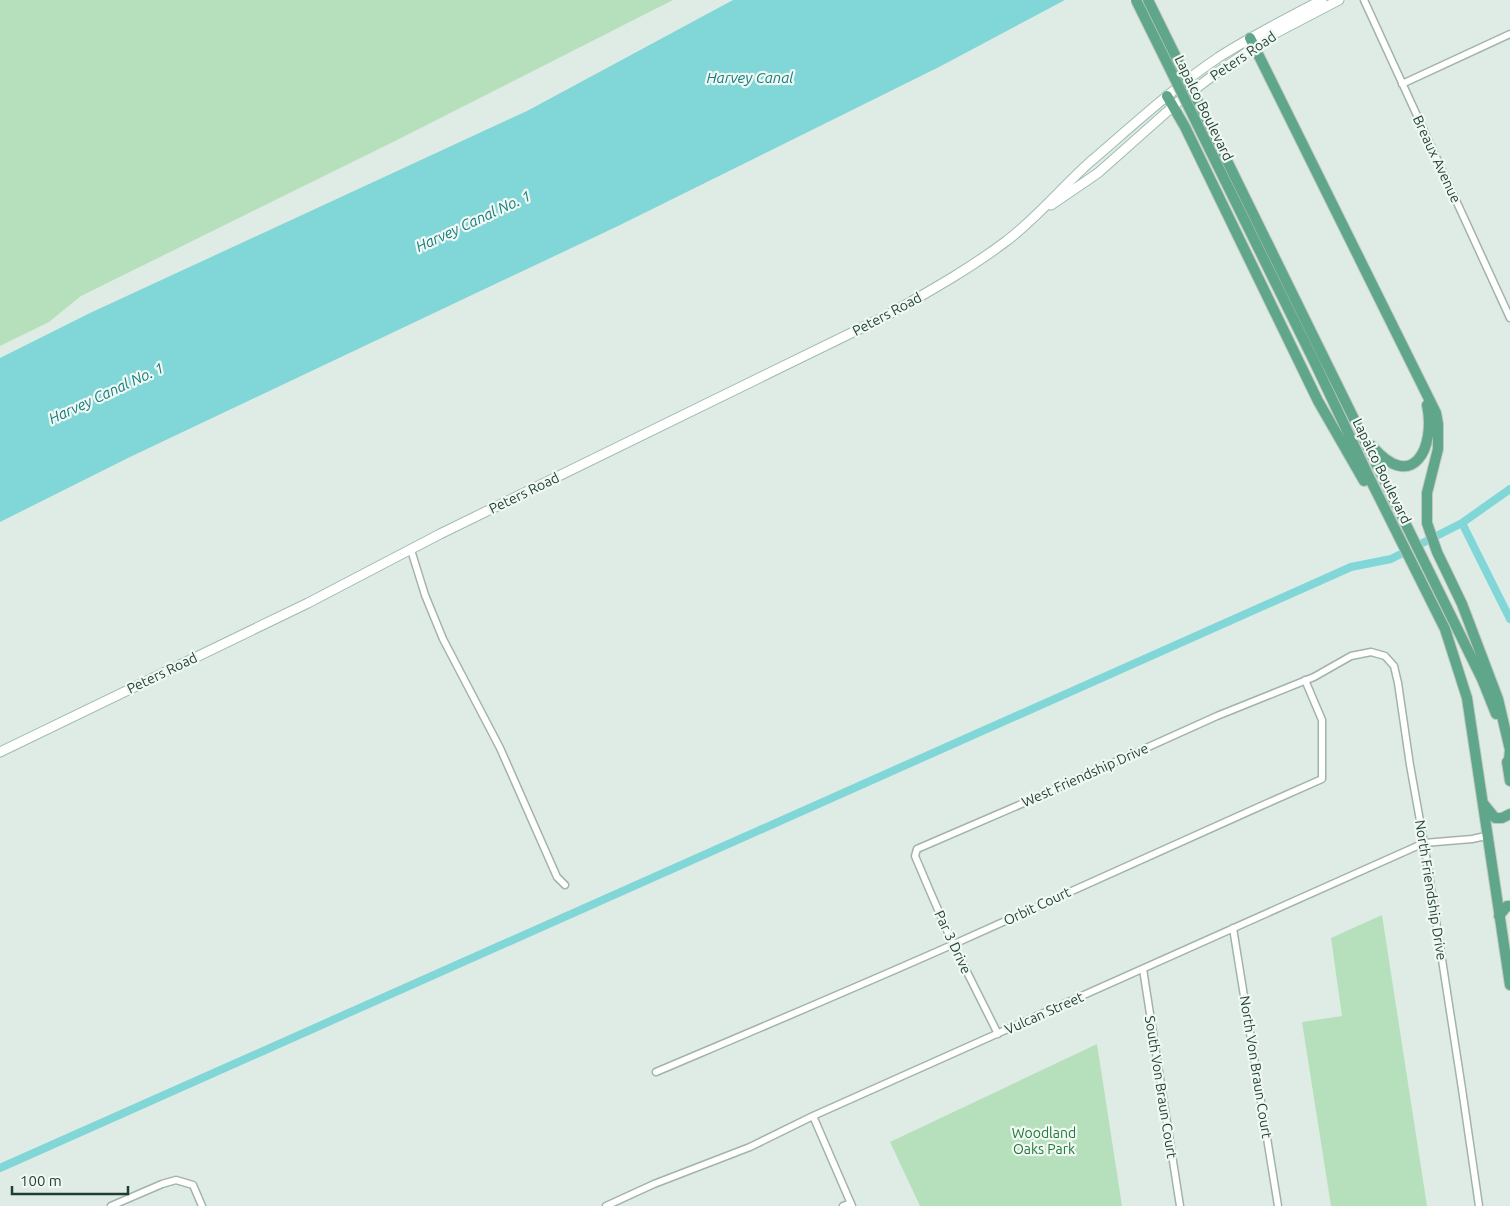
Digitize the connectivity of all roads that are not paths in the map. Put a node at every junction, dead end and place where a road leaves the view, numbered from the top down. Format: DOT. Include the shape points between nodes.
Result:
graph roads {
  1 [pos="1136,0"];
  2 [pos="1148,0"];
  3 [pos="1322,0"];
  4 [pos="1339,0"];
  5 [pos="1364,0"];
  6 [pos="1510,34"];
  7 [pos="1252,42"];
  8 [pos="1402,84"];
  9 [pos="1167,96"];
  10 [pos="1174,106"];
  11 [pos="1036,214"];
  12 [pos="1510,318"];
  13 [pos="1318,358"];
  14 [pos="1425,392"];
  15 [pos="1362,434"];
  16 [pos="1399,537"];
  17 [pos="411,550"];
  18 [pos="1305,680"];
  19 [pos="0,752"];
  20 [pos="1508,768"];
  21 [pos="1510,781"];
  22 [pos="1482,802"];
  23 [pos="1510,814"];
  24 [pos="1486,836"];
  25 [pos="1424,843"];
  26 [pos="917,849"];
  27 [pos="565,886"];
  28 [pos="1510,906"];
  29 [pos="1499,916"];
  30 [pos="1233,928"];
  31 [pos="954,944"];
  32 [pos="1143,968"];
  33 [pos="1510,985"];
  34 [pos="998,1034"];
  35 [pos="656,1072"];
  36 [pos="812,1116"];
  37 [pos="852,1204"];
  38 [pos="111,1206"];
  39 [pos="202,1206"];
  40 [pos="606,1206"];
  41 [pos="843,1206"];
  42 [pos="1180,1206"];
  43 [pos="1278,1206"];
  44 [pos="1478,1206"];
  1 -- 13 [label="main road, Lapalco Boulevard, bridge"];
  2 -- 13 [label="main road, Lapalco Boulevard, bridge"];
  3 -- 7 [label="main road, Peters Road"];
  4 -- 7 [label="main road, Peters Road"];
  5 -- 8 [label="street, Breaux Avenue"];
  6 -- 8 [label="street"];
  7 -- 9 [label="main road, Peters Road" via="1199,72"];
  7 -- 10 [label="main road, Peters Road"];
  7 -- 14 [label="main road"];
  8 -- 12 [label="street, Breaux Avenue"];
  9 -- 10 [label="main road"];
  9 -- 11 [label="main road, Peters Road"];
  10 -- 11 [label="main road, Peters Road" via="1098,173"];
  10 -- 16 [label="main road" via="1327,419"];
  11 -- 17 [label="main road, Peters Road" via="1028,224 955,276 886,316"];
  13 -- 15 [label="main road, Lapalco Boulevard"];
  13 -- 16 [label="main road, Lapalco Boulevard" via="1369,477"];
  14 -- 15 [label="main road" via="1429,413 1428,435 1423,455 1415,462 1403,467 1392,464"];
  14 -- 20 [label="main road" via="1436,413 1439,441 1427,493 1428,523 1498,698 1510,750"];
  15 -- 20 [label="main road, Lapalco Boulevard" via="1487,689"];
  16 -- 22 [label="main road, Lapalco Boulevard" via="1445,629 1461,675"];
  17 -- 19 [label="main road, Peters Road"];
  17 -- 27 [label="street" via="424,594 443,639 500,748 557,877"];
  18 -- 25 [label="street, North Friendship Drive" via="1351,656 1371,652 1385,656 1394,666"];
  18 -- 26 [label="street, West Friendship Drive"];
  18 -- 31 [label="street, Orbit Court" via="1322,720 1322,779"];
  20 -- 21 [label="main road, Lapalco Boulevard"];
  22 -- 23 [label="main road" via="1496,818"];
  22 -- 24 [label="main road, Lapalco Boulevard"];
  24 -- 25 [label="street, Vulcan Street"];
  24 -- 29 [label="main road, Lapalco Boulevard"];
  25 -- 30 [label="street, Vulcan Street"];
  25 -- 44 [label="street, North Friendship Drive"];
  26 -- 31 [label="street, Par 3 Drive" via="915,856"];
  28 -- 29 [label="main road"];
  29 -- 33 [label="main road, Lapalco Boulevard"];
  30 -- 32 [label="street, Vulcan Street"];
  30 -- 43 [label="street, North Von Braun Court"];
  31 -- 34 [label="street, Par 3 Drive"];
  31 -- 35 [label="street, Orbit Court"];
  32 -- 34 [label="street, Vulcan Street"];
  32 -- 42 [label="street, South Von Braun Court"];
  34 -- 36 [label="street, Vulcan Street"];
  36 -- 37 [label="street"];
  36 -- 40 [label="street, Vulcan Street" via="750,1147"];
  37 -- 41 [label="street"];
  38 -- 39 [label="street" via="176,1180 193,1185"];
}
